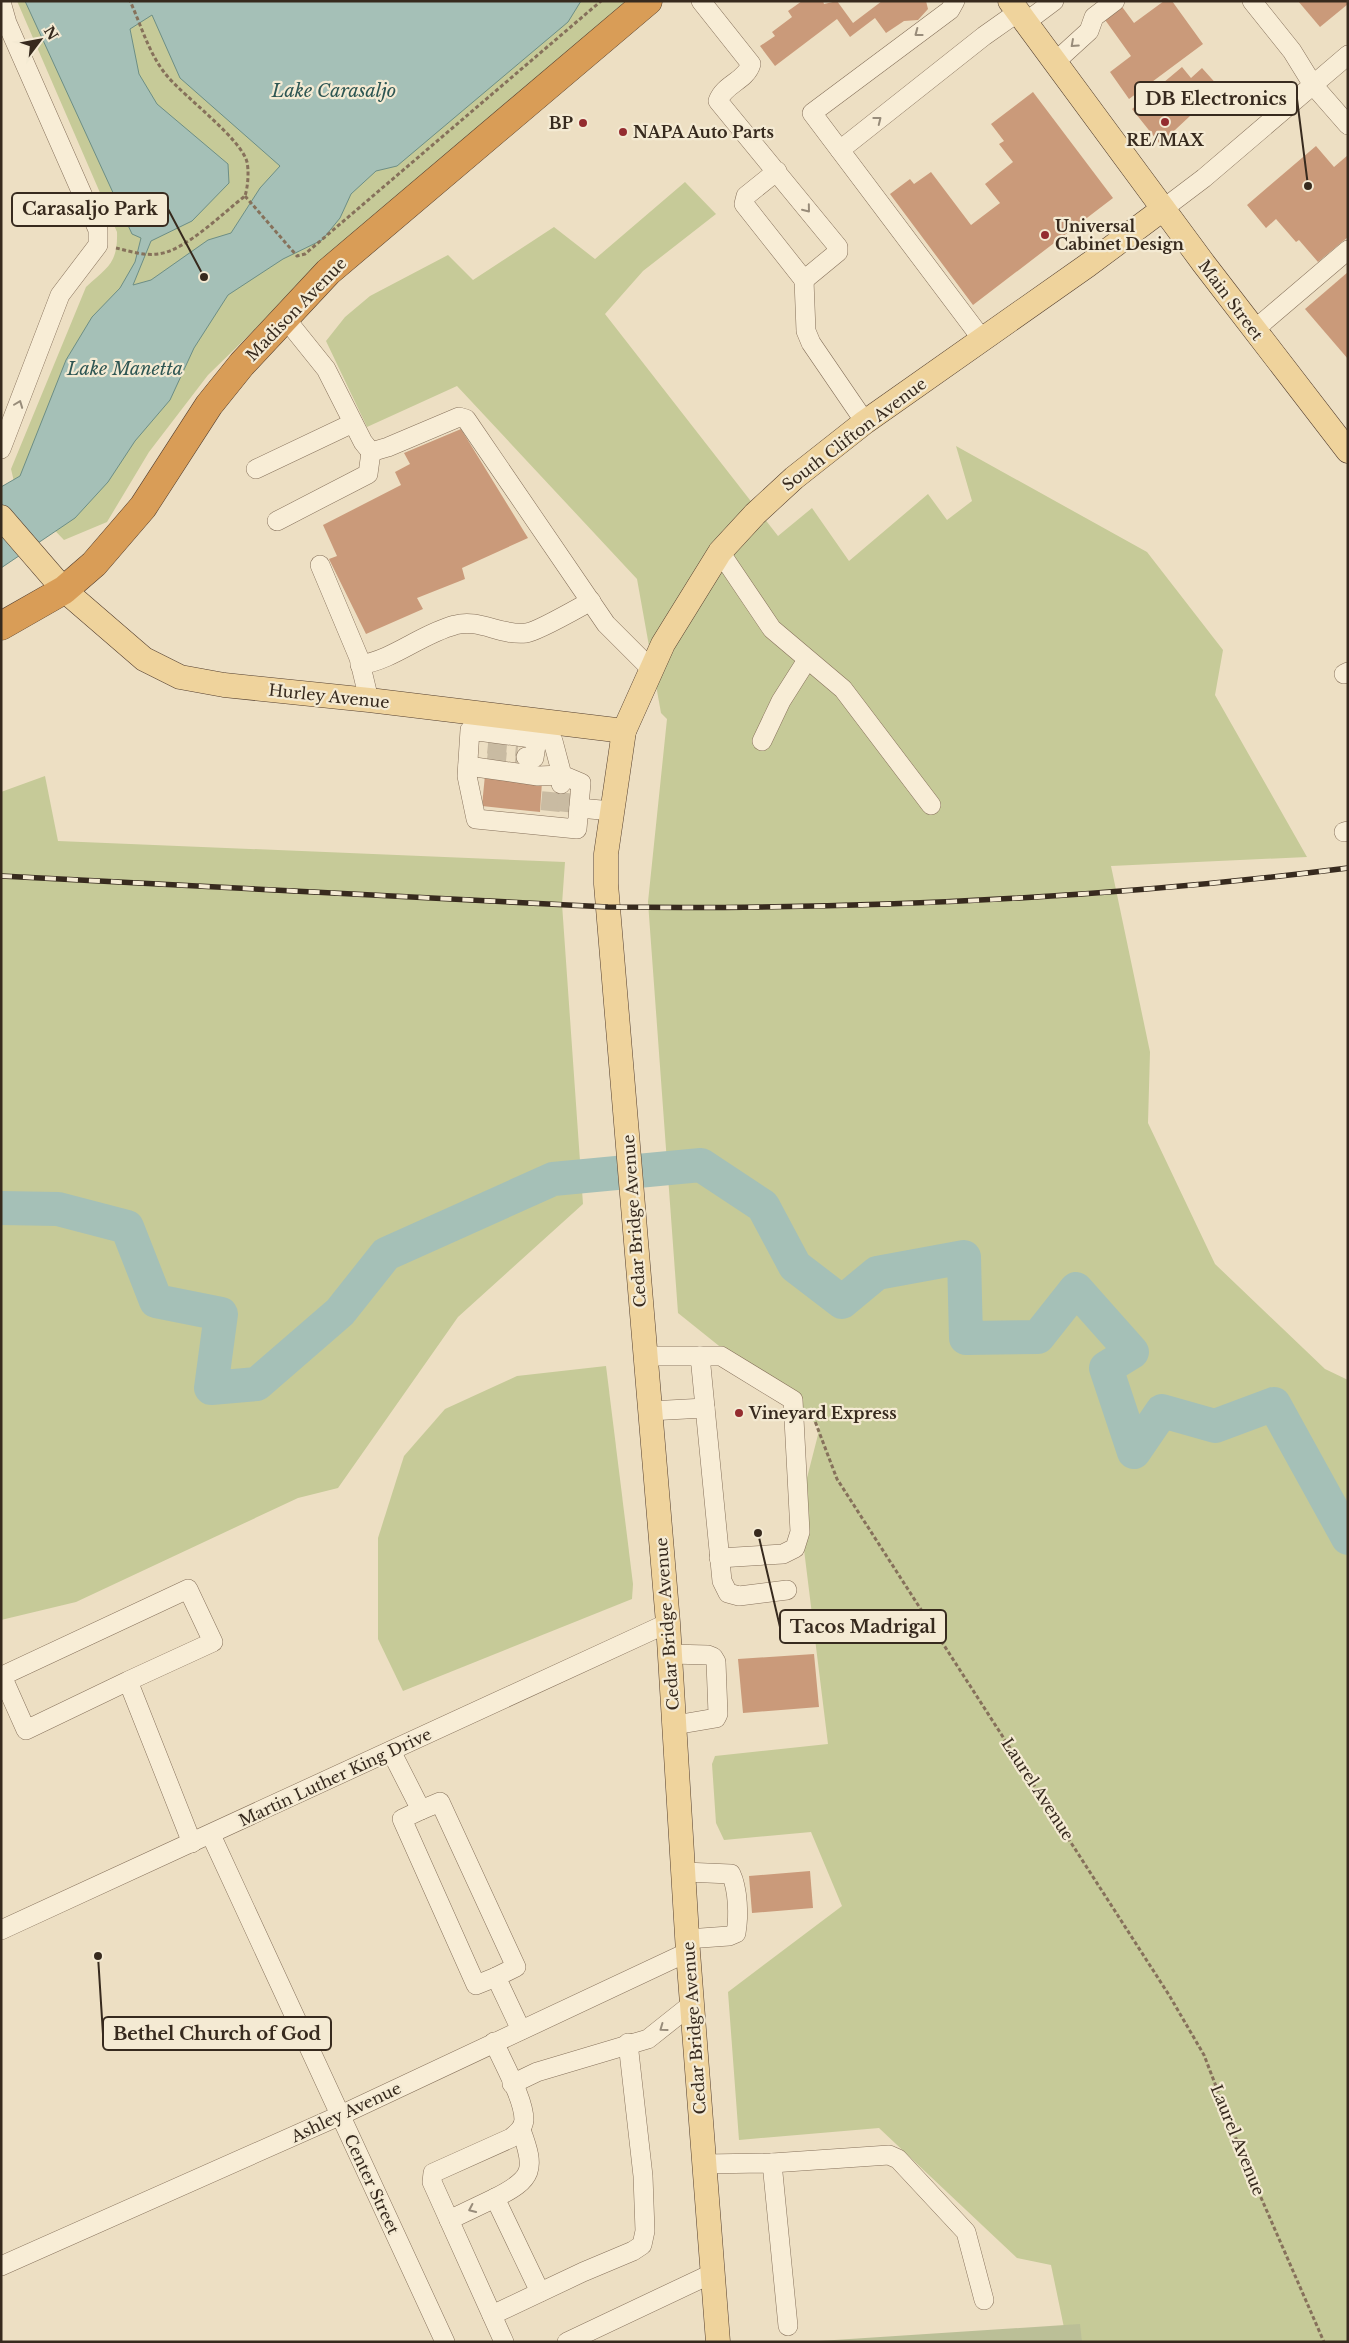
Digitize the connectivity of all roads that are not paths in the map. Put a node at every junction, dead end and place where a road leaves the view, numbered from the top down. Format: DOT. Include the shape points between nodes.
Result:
graph roads {
  1 [pos="648,1"];
  2 [pos="701,1"];
  3 [pos="954,1"];
  4 [pos="1054,1"];
  5 [pos="1115,1"];
  6 [pos="1252,1"];
  7 [pos="1,2"];
  8 [pos="1018,12"];
  9 [pos="1348,55"];
  10 [pos="1055,62"];
  11 [pos="1313,85"];
  12 [pos="1348,125"];
  13 [pos="840,150"];
  14 [pos="777,171"];
  15 [pos="1163,209"];
  16 [pos="1348,250"];
  17 [pos="804,280"];
  18 [pos="284,318"];
  19 [pos="1254,330"];
  20 [pos="982,339"];
  21 [pos="353,422"];
  22 [pos="866,422"];
  23 [pos="1346,444"];
  24 [pos="1,449"];
  25 [pos="371,452"];
  26 [pos="256,470"];
  27 [pos="1,517"];
  28 [pos="277,521"];
  29 [pos="720,552"];
  30 [pos="320,565"];
  31 [pos="60,586"];
  32 [pos="591,601"];
  33 [pos="1,626"];
  34 [pos="807,660"];
  35 [pos="360,666"];
  36 [pos="652,669"];
  37 [pos="369,700"];
  38 [pos="470,721"];
  39 [pos="624,731"];
  40 [pos="548,734"];
  41 [pos="762,741"];
  42 [pos="478,755"];
  43 [pos="520,756"];
  44 [pos="561,785"];
  45 [pos="931,805"];
  46 [pos="612,811"];
  47 [pos="562,815"];
  48 [pos="644,1356"];
  49 [pos="700,1356"];
  50 [pos="705,1408"];
  51 [pos="649,1411"];
  52 [pos="719,1558"];
  53 [pos="786,1590"];
  54 [pos="668,1623"];
  55 [pos="670,1654"];
  56 [pos="128,1681"];
  57 [pos="675,1725"];
  58 [pos="391,1751"];
  59 [pos="421,1810"];
  60 [pos="211,1835"];
  61 [pos="192,1843"];
  62 [pos="684,1872"];
  63 [pos="1,1930"];
  64 [pos="688,1945"];
  65 [pos="496,1977"];
  66 [pos="692,2004"];
  67 [pos="521,2030"];
  68 [pos="494,2042"];
  69 [pos="628,2043"];
  70 [pos="512,2084"];
  71 [pos="341,2115"];
  72 [pos="521,2130"];
  73 [pos="772,2163"];
  74 [pos="705,2164"];
  75 [pos="495,2198"];
  76 [pos="449,2220"];
  77 [pos="1,2266"];
  78 [pos="713,2273"];
  79 [pos="540,2292"];
  80 [pos="984,2300"];
  81 [pos="492,2315"];
  82 [pos="788,2326"];
  83 [pos="445,2342"];
  84 [pos="504,2342"];
  85 [pos="567,2342"];
  86 [pos="718,2342"];
  1 -- 18 [label="highway, Madison Avenue" via="328,272"];
  2 -- 14 [label="street" via="752,64 749,72 721,93 718,101"];
  3 -- 13 [label="street, one-way" via="950,10 812,113"];
  4 -- 8 [label="street"];
  5 -- 10 [label="street, one-way" via="1094,17 1089,31"];
  6 -- 11 [label="street" via="1292,51"];
  24 -- 7 [label="street, one-way" via="60,294 98,245 98,230 7,23"];
  8 -- 10 [label="main road, Main Street"];
  13 -- 8 [label="street, one-way"];
  9 -- 11 [label="street"];
  10 -- 15 [label="main road, Main Street"];
  11 -- 12 [label="street"];
  11 -- 15 [label="street"];
  13 -- 20 [label="street"];
  14 -- 17 [label="street" via="746,196 744,204"];
  14 -- 17 [label="street, one-way" via="838,247 838,252"];
  15 -- 19 [label="main road, Main Street"];
  15 -- 20 [label="main road, South Clifton Avenue"];
  16 -- 19 [label="street"];
  17 -- 22 [label="street" via="806,331 811,343"];
  18 -- 21 [label="street" via="326,369"];
  18 -- 31 [label="highway, Madison Avenue" via="209,405 143,507 94,564"];
  19 -- 23 [label="main road, Main Street"];
  20 -- 22 [label="main road, South Clifton Avenue"];
  21 -- 25 [label="street"];
  21 -- 26 [label="street"];
  22 -- 29 [label="main road, South Clifton Avenue" via="794,478"];
  25 -- 28 [label="street" via="368,474"];
  25 -- 32 [label="street" via="459,417 466,419"];
  27 -- 31 [label="main road, Hurley Avenue"];
  29 -- 34 [label="street" via="772,629"];
  29 -- 36 [label="main road, South Clifton Avenue" via="676,620"];
  30 -- 35 [label="street"];
  31 -- 33 [label="highway, Madison Avenue"];
  31 -- 37 [label="main road, Hurley Avenue" via="144,658 180,677 224,685"];
  32 -- 35 [label="street" via="527,633 502,632 475,623 456,625 380,662"];
  32 -- 36 [label="street" via="606,624"];
  34 -- 41 [label="street" via="781,701"];
  34 -- 45 [label="street" via="843,689"];
  35 -- 37 [label="street"];
  36 -- 39 [label="main road, South Clifton Avenue"];
  37 -- 38 [label="main road, Hurley Avenue"];
  38 -- 40 [label="main road, Hurley Avenue"];
  38 -- 42 [label="street"];
  39 -- 40 [label="main road, Hurley Avenue"];
  39 -- 46 [label="main road, South Clifton Avenue"];
  40 -- 43 [label="street" via="534,758"];
  40 -- 44 [label="street"];
  42 -- 44 [label="street"];
  42 -- 47 [label="street" via="467,776 476,820"];
  44 -- 47 [label="street" via="581,783"];
  46 -- 47 [label="street"];
  46 -- 48 [label="main road, Cedar Bridge Avenue" via="606,854 608,907"];
  48 -- 49 [label="street"];
  48 -- 51 [label="main road, Cedar Bridge Avenue"];
  49 -- 50 [label="street"];
  49 -- 52 [label="street" via="721,1356 794,1400 800,1532 795,1548 783,1554"];
  50 -- 51 [label="street"];
  50 -- 52 [label="street"];
  51 -- 54 [label="main road, Cedar Bridge Avenue"];
  52 -- 53 [label="street" via="722,1581 728,1593 738,1596"];
  54 -- 55 [label="main road, Cedar Bridge Avenue"];
  54 -- 58 [label="street, Martin Luther King Drive"];
  55 -- 57 [label="main road, Cedar Bridge Avenue"];
  55 -- 57 [label="street" via="708,1655 716,1662 716,1718"];
  56 -- 56 [label="street" via="213,1642 188,1589 2,1676 26,1730"];
  56 -- 61 [label="street"];
  57 -- 62 [label="main road, Cedar Bridge Avenue"];
  58 -- 59 [label="street"];
  58 -- 60 [label="street, Martin Luther King Drive"];
  59 -- 65 [label="street" via="402,1819 476,1985"];
  59 -- 65 [label="street" via="440,1802 516,1967"];
  60 -- 61 [label="street, Martin Luther King Drive"];
  60 -- 71 [label="street, Center Street"];
  61 -- 63 [label="street, Martin Luther King Drive"];
  62 -- 64 [label="main road, Cedar Bridge Avenue"];
  62 -- 64 [label="street" via="731,1874 737,1924 736,1933"];
  64 -- 66 [label="main road, Cedar Bridge Avenue"];
  64 -- 67 [label="street, Ashley Avenue"];
  65 -- 67 [label="street"];
  66 -- 69 [label="street, one-way" via="648,2039"];
  66 -- 74 [label="main road, Cedar Bridge Avenue"];
  67 -- 68 [label="street, Ashley Avenue"];
  68 -- 70 [label="street"];
  68 -- 71 [label="street, Ashley Avenue"];
  69 -- 70 [label="street" via="537,2072"];
  69 -- 79 [label="street" via="643,2176 645,2231 642,2245"];
  70 -- 72 [label="street" via="524,2120"];
  71 -- 77 [label="street, Ashley Avenue"];
  71 -- 83 [label="street, Center Street"];
  72 -- 75 [label="street" via="530,2155 529,2171 517,2187"];
  72 -- 76 [label="street" via="511,2138 433,2173 432,2182"];
  73 -- 74 [label="street"];
  73 -- 80 [label="street" via="888,2155 898,2159 966,2232"];
  73 -- 82 [label="street"];
  74 -- 78 [label="main road, Cedar Bridge Avenue"];
  75 -- 76 [label="street, one-way"];
  75 -- 79 [label="street"];
  76 -- 81 [label="street"];
  78 -- 85 [label="street"];
  78 -- 86 [label="main road, Cedar Bridge Avenue"];
  79 -- 81 [label="street"];
  81 -- 84 [label="street"];
}
